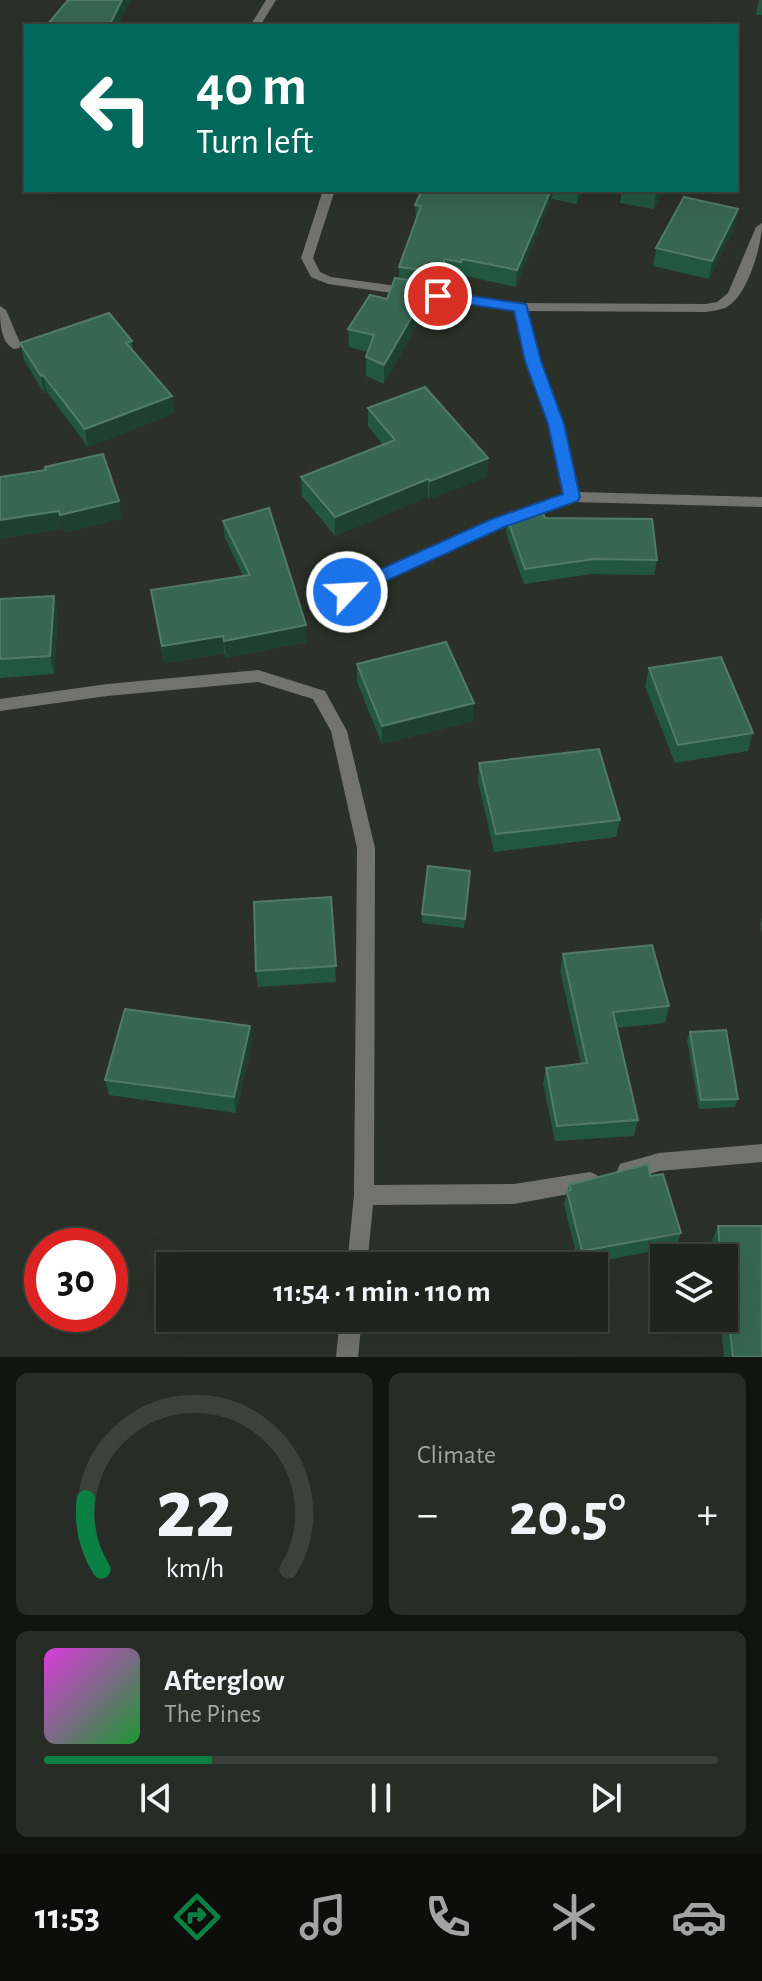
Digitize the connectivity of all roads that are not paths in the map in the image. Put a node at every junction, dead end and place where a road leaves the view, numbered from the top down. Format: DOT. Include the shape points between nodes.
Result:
graph roads {
  1 [pos="271,0"];
  2 [pos="256,24"];
  3 [pos="328,192"];
  4 [pos="762,227"];
  5 [pos="520,307"];
  6 [pos="0,310"];
  7 [pos="14,345"];
  8 [pos="572,497"];
  9 [pos="762,502"];
  10 [pos="347,592"];
  11 [pos="0,705"];
  12 [pos="762,1153"];
  13 [pos="364,1195"];
  14 [pos="358,1252"];
  15 [pos="350,1332"];
  16 [pos="347,1357"];
  1 -- 2 [label="street"];
  3 -- 5 [label="street" via="307,258 315,274"];
  4 -- 5 [label="street" via="734,295 721,305"];
  5 -- 8 [label="street"];
  6 -- 7 [label="street"];
  8 -- 9 [label="street"];
  8 -- 10 [label="street" via="498,523"];
  11 -- 13 [label="street" via="258,676 319,695 339,731 366,848"];
  12 -- 13 [label="street" via="659,1162 584,1184 514,1194"];
  13 -- 14 [label="street"];
  15 -- 16 [label="street"];
}
